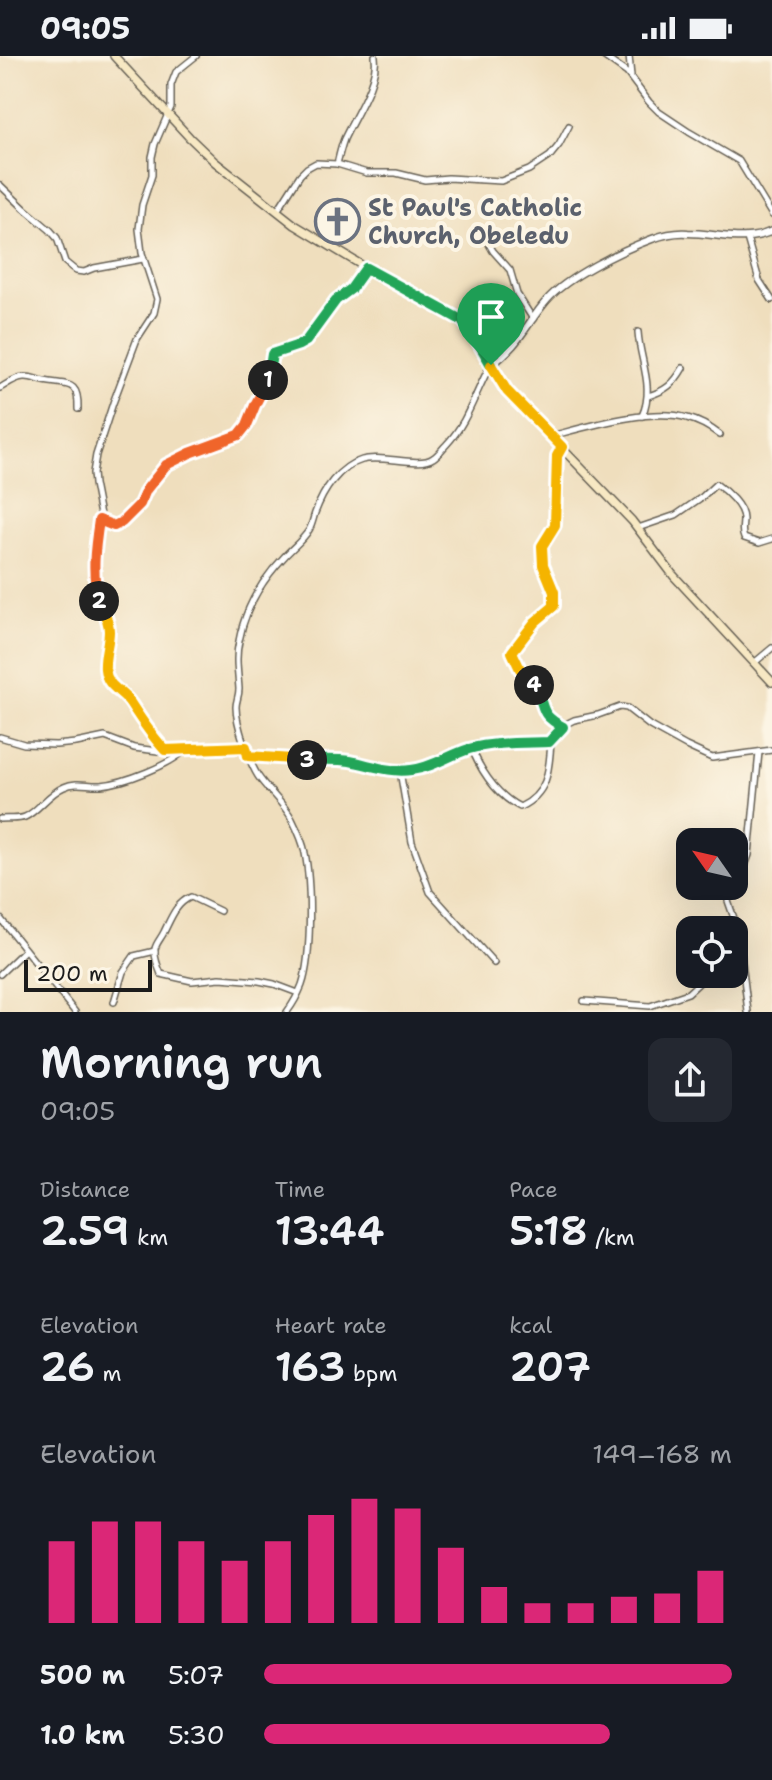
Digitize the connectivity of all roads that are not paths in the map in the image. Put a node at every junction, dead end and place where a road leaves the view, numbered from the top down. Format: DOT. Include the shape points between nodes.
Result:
graph roads {
  1 [pos="114,56"];
  2 [pos="196,56"];
  3 [pos="375,56"];
  4 [pos="603,56"];
  5 [pos="629,56"];
  6 [pos="631,77"];
  7 [pos="169,115"];
  8 [pos="569,126"];
  9 [pos="337,164"];
  10 [pos="0,185"];
  11 [pos="277,211"];
  12 [pos="772,215"];
  13 [pos="772,231"];
  14 [pos="747,238"];
  15 [pos="489,244"];
  16 [pos="143,259"];
  17 [pos="366,268"];
  18 [pos="772,300"];
  19 [pos="533,319"];
  20 [pos="638,332"];
  21 [pos="491,365"];
  22 [pos="683,368"];
  23 [pos="0,388"];
  24 [pos="648,396"];
  25 [pos="78,409"];
  26 [pos="642,417"];
  27 [pos="720,435"];
  28 [pos="551,436"];
  29 [pos="562,447"];
  30 [pos="99,520"];
  31 [pos="638,528"];
  32 [pos="772,539"];
  33 [pos="772,648"];
  34 [pos="754,663"];
  35 [pos="772,682"];
  36 [pos="563,727"];
  37 [pos="0,737"];
  38 [pos="551,741"];
  39 [pos="246,747"];
  40 [pos="186,749"];
  41 [pos="165,750"];
  42 [pos="772,750"];
  43 [pos="473,752"];
  44 [pos="759,752"];
  45 [pos="248,756"];
  46 [pos="400,771"];
  47 [pos="0,819"];
  48 [pos="220,911"];
  49 [pos="733,916"];
  50 [pos="0,918"];
  51 [pos="25,950"];
  52 [pos="155,951"];
  53 [pos="494,963"];
  54 [pos="0,974"];
  55 [pos="693,988"];
  56 [pos="746,988"];
  57 [pos="298,993"];
  58 [pos="584,1001"];
  59 [pos="114,1002"];
  60 [pos="75,1012"];
  61 [pos="287,1012"];
  62 [pos="748,1012"];
  1 -- 7 [label="main road"];
  2 -- 7 [label="street" via="173,78"];
  3 -- 9 [label="street" via="374,71"];
  4 -- 6 [label="street"];
  5 -- 6 [label="street"];
  6 -- 12 [label="street" via="659,112 739,161"];
  7 -- 11 [label="main road" via="215,162"];
  7 -- 16 [label="street" via="155,144 142,205"];
  8 -- 9 [label="street" via="550,156 501,181 425,180"];
  9 -- 11 [label="street" via="307,168"];
  10 -- 16 [label="street" via="50,230 65,262 76,271"];
  11 -- 17 [label="main road"];
  13 -- 14 [label="street"];
  14 -- 18 [label="street" via="759,280"];
  14 -- 19 [label="street" via="673,233 645,242 559,289"];
  15 -- 19 [label="street" via="510,270"];
  16 -- 30 [label="street" via="157,299 137,339 96,455"];
  17 -- 21 [label="main road" via="463,321"];
  17 -- 30 [label="street" via="306,341 272,354 268,382 239,435 166,465 122,522 114,526"];
  19 -- 21 [label="street"];
  20 -- 24 [label="street"];
  21 -- 28 [label="main road" via="507,391"];
  21 -- 39 [label="street" via="465,422 434,458 363,459 340,471 311,528 253,598 236,662 236,709"];
  22 -- 24 [label="street" via="666,390"];
  23 -- 25 [label="street" via="26,377 69,384 78,394"];
  24 -- 26 [label="street"];
  26 -- 27 [label="street" via="688,418"];
  26 -- 28 [label="street"];
  28 -- 29 [label="main road"];
  29 -- 31 [label="main road"];
  29 -- 36 [label="street" via="557,456 555,525 542,546 554,606 512,652 540,695 544,713"];
  30 -- 41 [label="street" via="94,581 108,621 107,677"];
  31 -- 32 [label="street" via="676,515 716,484 742,512 744,538 759,543"];
  31 -- 34 [label="main road" via="673,575"];
  33 -- 34 [label="street"];
  34 -- 35 [label="main road"];
  36 -- 38 [label="street"];
  36 -- 44 [label="street" via="579,717 620,707 712,758"];
  37 -- 41 [label="street" via="56,745 105,737 149,751"];
  38 -- 43 [label="street" via="543,788 520,807 487,779"];
  38 -- 46 [label="street" via="507,742"];
  39 -- 40 [label="street"];
  39 -- 45 [label="street"];
  40 -- 41 [label="street"];
  40 -- 47 [label="street" via="171,762 117,782 68,785 24,817"];
  42 -- 44 [label="street"];
  44 -- 49 [label="street" via="749,855 728,901"];
  45 -- 46 [label="street" via="347,761"];
  45 -- 57 [label="street" via="264,785 285,807 305,849 308,945"];
  46 -- 53 [label="street" via="412,842 430,892"];
  48 -- 52 [label="street" via="187,898"];
  50 -- 51 [label="street"];
  51 -- 54 [label="street"];
  51 -- 60 [label="street"];
  52 -- 57 [label="street" via="159,971 166,975 192,981 259,981"];
  52 -- 59 [label="street" via="134,956"];
  55 -- 58 [label="street" via="650,1006"];
  56 -- 62 [label="street"];
  57 -- 61 [label="street"];
}
